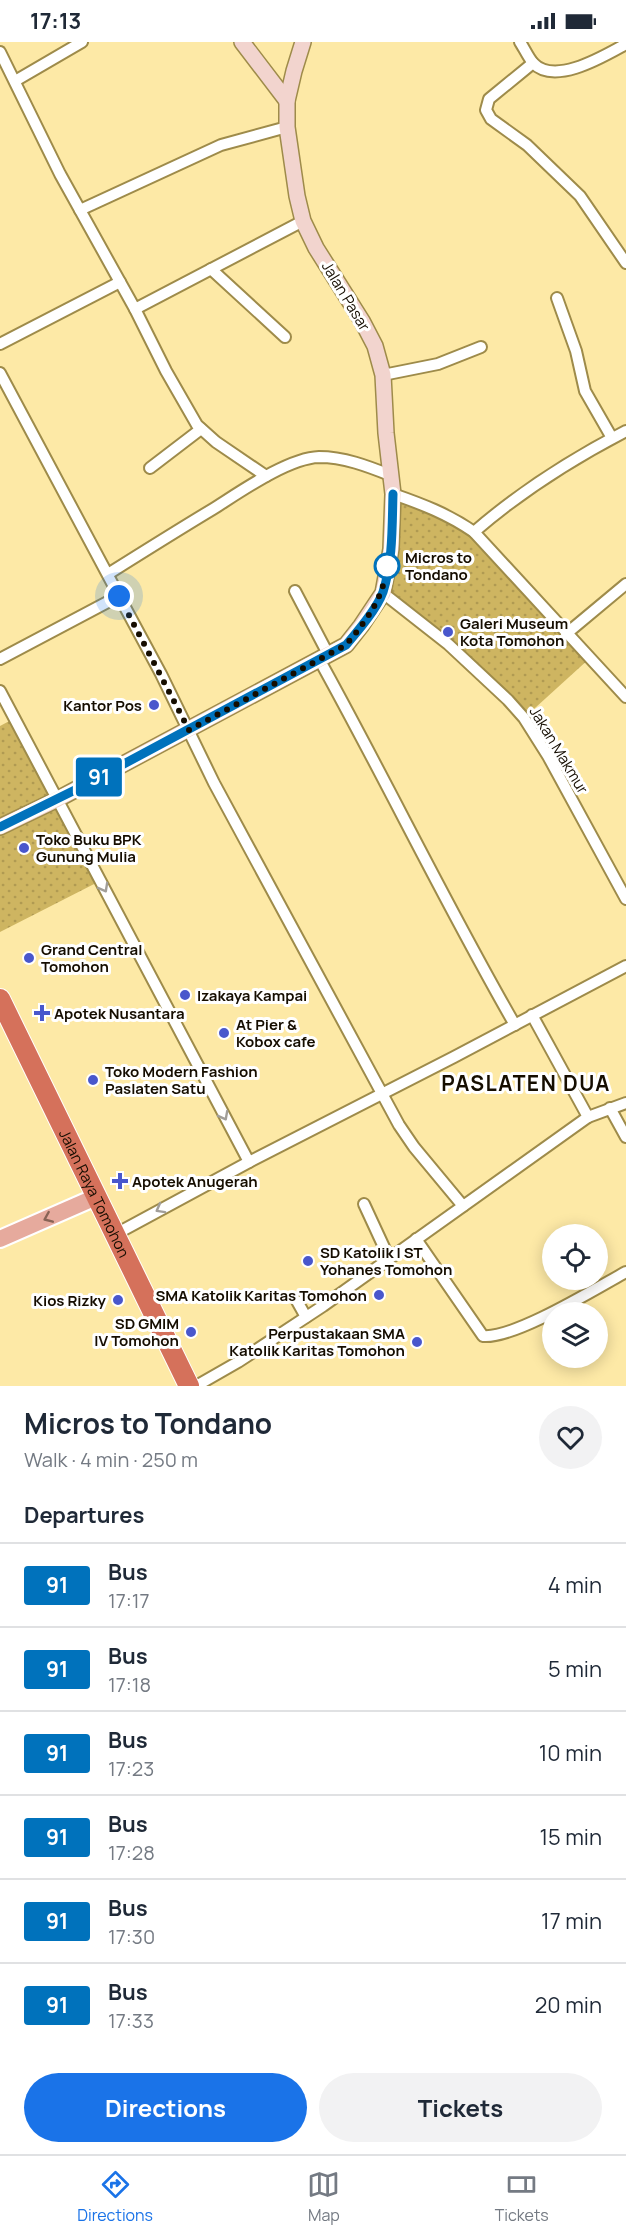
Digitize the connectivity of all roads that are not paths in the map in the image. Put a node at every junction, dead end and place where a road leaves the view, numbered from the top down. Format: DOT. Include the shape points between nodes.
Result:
graph roads {
  1 [pos="82,42"];
  2 [pos="242,42"];
  3 [pos="303,42"];
  4 [pos="520,42"];
  5 [pos="626,44"];
  6 [pos="0,52"];
  7 [pos="533,63"];
  8 [pos="15,81"];
  9 [pos="287,101"];
  10 [pos="288,127"];
  11 [pos="80,210"];
  12 [pos="303,221"];
  13 [pos="626,263"];
  14 [pos="212,269"];
  15 [pos="120,282"];
  16 [pos="557,298"];
  17 [pos="135,309"];
  18 [pos="285,337"];
  19 [pos="0,344"];
  20 [pos="481,347"];
  21 [pos="0,373"];
  22 [pos="383,375"];
  23 [pos="201,429"];
  24 [pos="626,431"];
  25 [pos="612,438"];
  26 [pos="150,468"];
  27 [pos="390,475"];
  28 [pos="266,476"];
  29 [pos="393,494"];
  30 [pos="474,532"];
  31 [pos="108,574"];
  32 [pos="626,584"];
  33 [pos="295,591"];
  34 [pos="383,593"];
  35 [pos="119,596"];
  36 [pos="566,634"];
  37 [pos="323,657"];
  38 [pos="0,659"];
  39 [pos="0,690"];
  40 [pos="626,698"];
  41 [pos="189,730"];
  42 [pos="58,799"];
  43 [pos="0,827"];
  44 [pos="626,899"];
  45 [pos="626,966"];
  46 [pos="0,999"];
  47 [pos="532,1015"];
  48 [pos="515,1024"];
  49 [pos="382,1094"];
  50 [pos="626,1103"];
  51 [pos="610,1108"];
  52 [pos="588,1117"];
  53 [pos="626,1137"];
  54 [pos="249,1162"];
  55 [pos="96,1197"];
  56 [pos="364,1204"];
  57 [pos="463,1206"];
  58 [pos="114,1235"];
  59 [pos="0,1239"];
  60 [pos="416,1239"];
  61 [pos="389,1258"];
  62 [pos="626,1272"];
  63 [pos="297,1301"];
  64 [pos="306,1317"];
  65 [pos="189,1386"];
  66 [pos="196,1386"];
  1 -- 8 [label="street"];
  2 -- 9 [label="street"];
  3 -- 9 [label="street, Jalan Pasar"];
  4 -- 7 [label="street"];
  5 -- 7 [label="street" via="594,62 570,69 545,70"];
  6 -- 8 [label="street"];
  7 -- 13 [label="street" via="489,99 486,110 491,119 527,145 580,196"];
  8 -- 11 [label="street"];
  9 -- 10 [label="street, Jalan Pasar"];
  10 -- 11 [label="street" via="221,145"];
  10 -- 12 [label="street, Jalan Pasar"];
  11 -- 15 [label="street"];
  12 -- 14 [label="street"];
  12 -- 22 [label="street, Jalan Pasar" via="367,329"];
  14 -- 17 [label="street"];
  14 -- 18 [label="street"];
  15 -- 17 [label="street"];
  15 -- 19 [label="street"];
  16 -- 25 [label="street" via="585,391"];
  17 -- 23 [label="street"];
  20 -- 22 [label="street" via="438,363"];
  21 -- 31 [label="street"];
  22 -- 27 [label="street, Jalan Pasar"];
  23 -- 26 [label="street"];
  23 -- 28 [label="street"];
  24 -- 25 [label="street"];
  25 -- 30 [label="street" via="541,481"];
  27 -- 28 [label="street" via="370,466 317,457"];
  27 -- 29 [label="street, Jalan Pasar"];
  28 -- 31 [label="street"];
  29 -- 30 [label="street" via="453,517"];
  29 -- 34 [label="street, Jalan Pasar" via="391,549"];
  30 -- 36 [label="street"];
  31 -- 35 [label="street"];
  32 -- 36 [label="street"];
  33 -- 37 [label="street"];
  34 -- 37 [label="street" via="346,645"];
  34 -- 44 [label="street, Jakan Makmur" via="448,644 524,718"];
  35 -- 38 [label="street"];
  35 -- 41 [label="street"];
  36 -- 40 [label="street"];
  37 -- 41 [label="street"];
  37 -- 48 [label="street"];
  39 -- 42 [label="street"];
  41 -- 42 [label="street"];
  41 -- 49 [label="street"];
  42 -- 43 [label="street"];
  42 -- 54 [label="street, one-way"];
  45 -- 47 [label="street"];
  46 -- 55 [label="highway, Jalan Raya Tomohon"];
  47 -- 48 [label="street"];
  47 -- 52 [label="street"];
  48 -- 49 [label="street"];
  49 -- 54 [label="street"];
  49 -- 57 [label="street" via="405,1135"];
  50 -- 51 [label="street"];
  51 -- 52 [label="street"];
  51 -- 53 [label="street"];
  52 -- 57 [label="street"];
  54 -- 58 [label="street, one-way"];
  55 -- 58 [label="highway, Jalan Raya Tomohon"];
  55 -- 59 [label="main road, one-way"];
  56 -- 61 [label="street"];
  57 -- 60 [label="street"];
  58 -- 65 [label="highway, Jalan Raya Tomohon"];
  60 -- 61 [label="street"];
  60 -- 62 [label="street" via="483,1336 513,1332"];
  61 -- 64 [label="street"];
  63 -- 64 [label="street"];
  64 -- 66 [label="street"];
}
